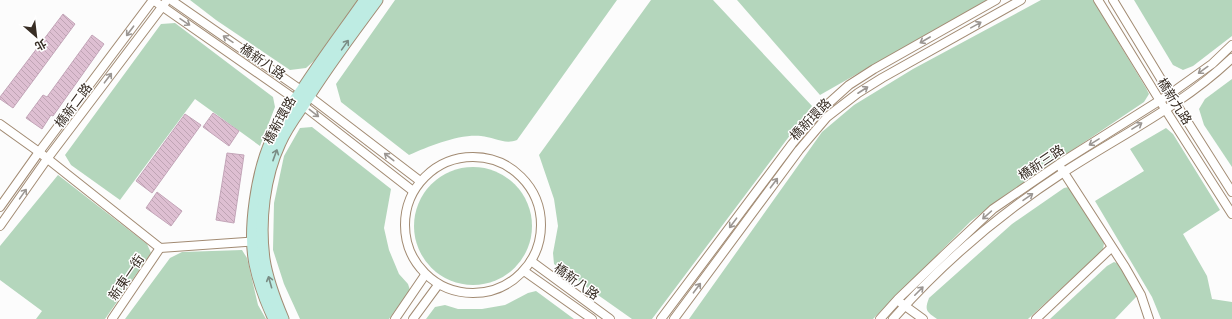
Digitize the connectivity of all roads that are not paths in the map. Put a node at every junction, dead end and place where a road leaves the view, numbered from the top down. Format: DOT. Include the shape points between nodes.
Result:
graph roads {
  1 [pos="153,0"];
  2 [pos="171,0"];
  3 [pos="365,0"];
  4 [pos="377,0"];
  5 [pos="996,0"];
  6 [pos="1021,0"];
  7 [pos="1098,0"];
  8 [pos="1113,0"];
  9 [pos="165,3"];
  10 [pos="1232,45"];
  11 [pos="1232,58"];
  12 [pos="1170,94"];
  13 [pos="302,97"];
  14 [pos="1160,101"];
  15 [pos="1175,103"];
  16 [pos="1165,109"];
  17 [pos="0,124"];
  18 [pos="38,152"];
  19 [pos="47,159"];
  20 [pos="1058,164"];
  21 [pos="1064,172"];
  22 [pos="420,181"];
  23 [pos="413,191"];
  24 [pos="1232,192"];
  25 [pos="0,207"];
  26 [pos="1232,214"];
  27 [pos="0,226"];
  28 [pos="258,241"];
  29 [pos="160,248"];
  30 [pos="1111,248"];
  31 [pos="531,261"];
  32 [pos="524,271"];
  33 [pos="425,275"];
  34 [pos="438,285"];
  35 [pos="898,299"];
  36 [pos="905,306"];
  37 [pos="112,319"];
  38 [pos="274,319"];
  39 [pos="283,319"];
  40 [pos="395,319"];
  41 [pos="414,319"];
  42 [pos="592,319"];
  43 [pos="610,319"];
  44 [pos="661,319"];
  45 [pos="674,319"];
  46 [pos="880,319"];
  47 [pos="893,319"];
  48 [pos="923,319"];
  49 [pos="1036,319"];
  50 [pos="1149,319"];
  1 -- 9 [label="street, 橋新八路"];
  1 -- 18 [label="street, 橋新二路, one-way"];
  13 -- 2 [label="street, 橋新八路, one-way"];
  3 -- 13 [label="street, 橋新環路"];
  13 -- 4 [label="street, 橋新環路, one-way"];
  5 -- 44 [label="street, 橋新環路, one-way" via="874,69 849,85 819,112 792,144"];
  45 -- 6 [label="street, 橋新環路, one-way" via="799,150 827,118 882,78"];
  7 -- 14 [label="street, 橋新九路"];
  8 -- 12 [label="street, 橋新九路"];
  9 -- 13 [label="street, 橋新八路, one-way"];
  19 -- 9 [label="street, 橋新二路, one-way"];
  10 -- 12 [label="street, 橋新三路, one-way" via="1212,64"];
  11 -- 15 [label="street, 橋新三路"];
  12 -- 14 [label="street, 橋新三路"];
  12 -- 15 [label="street, 橋新九路"];
  22 -- 13 [label="street, 橋新八路, one-way"];
  13 -- 23 [label="street, 橋新八路, one-way"];
  13 -- 28 [label="street, 橋新環路" via="272,139 264,160 257,188"];
  14 -- 16 [label="street, 橋新九路"];
  14 -- 20 [label="street, 橋新三路, one-way"];
  15 -- 16 [label="street, 橋新三路"];
  15 -- 24 [label="street, 橋新九路"];
  21 -- 16 [label="street, 橋新三路, one-way"];
  16 -- 26 [label="street, 橋新九路"];
  17 -- 18 [label="street"];
  18 -- 19 [label="street"];
  18 -- 25 [label="street, 橋新二路"];
  27 -- 19 [label="street, 橋新二路, one-way"];
  19 -- 29 [label="street"];
  20 -- 21 [label="street"];
  20 -- 35 [label="street, 橋新三路, one-way" via="994,209"];
  21 -- 30 [label="street"];
  36 -- 21 [label="street, 橋新三路, one-way" via="953,257 1000,216"];
  22 -- 23 [label="street"];
  22 -- 31 [label="street" via="432,170 449,161 468,157 488,158 515,171 529,186 538,203 542,223 539,243"];
  23 -- 33 [label="street" via="405,213 404,236 412,258"];
  28 -- 29 [label="street"];
  28 -- 38 [label="street, 橋新環路" via="255,264"];
  39 -- 28 [label="street, 橋新環路, one-way" via="274,298"];
  29 -- 37 [label="street, 新東一街"];
  30 -- 49 [label="street"];
  30 -- 50 [label="street" via="1141,295"];
  31 -- 32 [label="street"];
  31 -- 43 [label="street, 橋新八路"];
  32 -- 34 [label="street" via="506,285 484,293 460,293"];
  32 -- 42 [label="street, 橋新八路"];
  33 -- 34 [label="street"];
  33 -- 40 [label="street"];
  34 -- 41 [label="street"];
  35 -- 36 [label="street"];
  35 -- 46 [label="street, 橋新三路"];
  36 -- 47 [label="street, 橋新三路"];
  36 -- 48 [label="street"];
}
